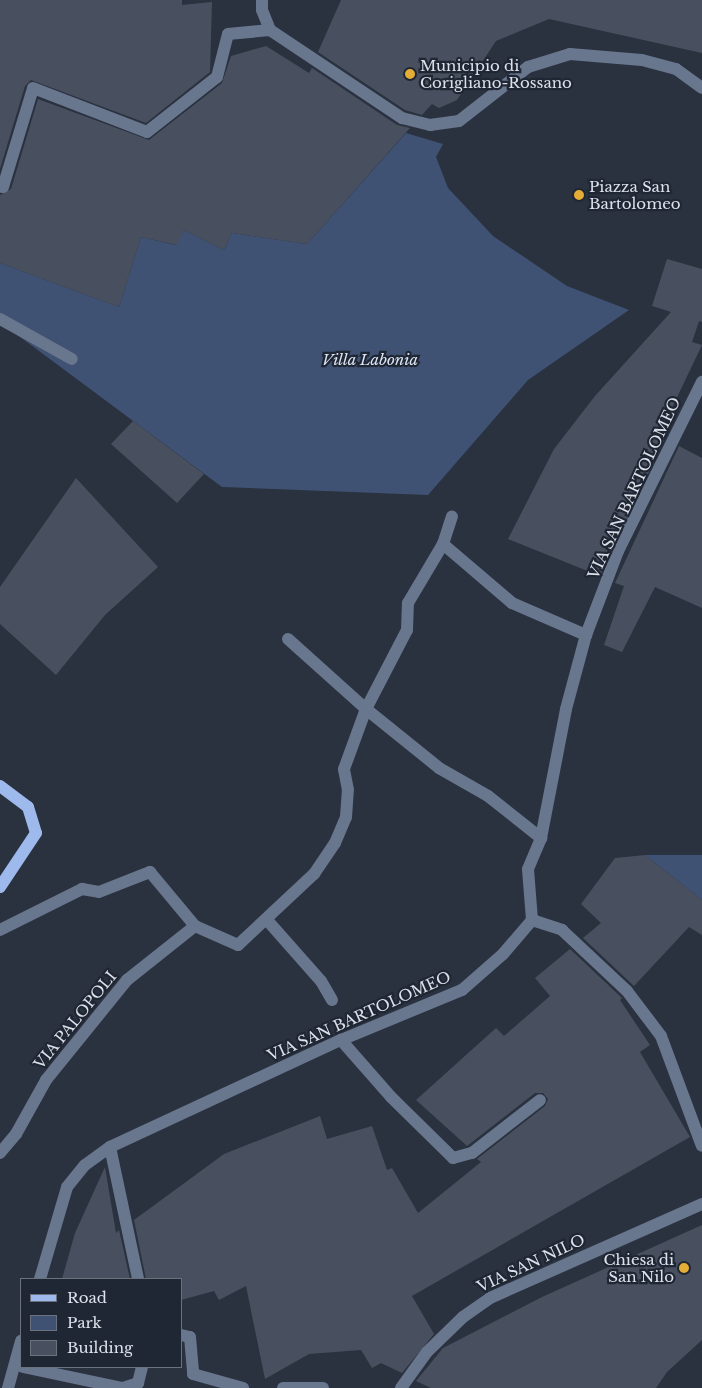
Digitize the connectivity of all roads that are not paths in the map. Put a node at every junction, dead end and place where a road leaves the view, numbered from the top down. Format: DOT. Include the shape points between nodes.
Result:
graph roads {
  1 [pos="262,0"];
  2 [pos="270,30"];
  3 [pos="702,88"];
  4 [pos="2,186"];
  5 [pos="0,319"];
  6 [pos="72,359"];
  7 [pos="702,382"];
  8 [pos="452,516"];
  9 [pos="443,544"];
  10 [pos="586,635"];
  11 [pos="288,639"];
  12 [pos="366,710"];
  13 [pos="0,786"];
  14 [pos="541,838"];
  15 [pos="0,887"];
  16 [pos="267,920"];
  17 [pos="532,920"];
  18 [pos="194,926"];
  19 [pos="0,930"];
  20 [pos="332,1000"];
  21 [pos="341,1040"];
  22 [pos="540,1100"];
  23 [pos="702,1146"];
  24 [pos="110,1147"];
  25 [pos="0,1153"];
  26 [pos="702,1204"];
  27 [pos="40,1278"];
  28 [pos="138,1278"];
  29 [pos="182,1335"];
  30 [pos="20,1354"];
  31 [pos="19,1366"];
  32 [pos="28,1368"];
  33 [pos="142,1368"];
  34 [pos="8,1388"];
  35 [pos="243,1388"];
  36 [pos="283,1388"];
  37 [pos="323,1388"];
  38 [pos="401,1388"];
  1 -- 2 [label="street" via="262,10"];
  2 -- 3 [label="street" via="402,118 430,125 459,121 528,67 570,54 642,60 676,69"];
  2 -- 4 [label="street" via="228,34 218,77 147,132 33,88"];
  5 -- 6 [label="street"];
  7 -- 10 [label="street, VIA SAN BARTOLOMEO" via="618,551"];
  8 -- 9 [label="street"];
  9 -- 10 [label="street" via="512,603"];
  9 -- 12 [label="street" via="408,603 407,630"];
  10 -- 14 [label="street, VIA SAN BARTOLOMEO" via="566,709"];
  11 -- 12 [label="street"];
  12 -- 14 [label="street" via="439,768 488,796"];
  12 -- 16 [label="street" via="344,769 348,790 346,817 335,843 314,874"];
  13 -- 15 [label="main road" via="28,807 36,833"];
  14 -- 17 [label="street, VIA SAN BARTOLOMEO" via="528,869"];
  16 -- 18 [label="street" via="238,945"];
  16 -- 20 [label="street" via="321,981"];
  17 -- 21 [label="street, VIA SAN BARTOLOMEO" via="504,954 462,990"];
  17 -- 23 [label="street" via="562,930 627,991 661,1036"];
  18 -- 19 [label="street" via="150,872 99,892 82,889"];
  18 -- 25 [label="street, VIA PALOPOLI" via="120,988 46,1080 16,1134"];
  21 -- 22 [label="street" via="391,1097 453,1158 472,1153"];
  21 -- 24 [label="street, VIA SAN BARTOLOMEO"];
  24 -- 27 [label="street, VIA SAN BARTOLOMEO" via="85,1165 67,1187"];
  24 -- 28 [label="street"];
  26 -- 38 [label="street, VIA SAN NILO" via="490,1298 463,1317 427,1352"];
  29 -- 35 [label="street" via="190,1336 193,1374"];
  30 -- 31 [label="street"];
  31 -- 34 [label="street"];
  32 -- 33 [label="street" via="122,1388 138,1383"];
  36 -- 37 [label="street"];
}
